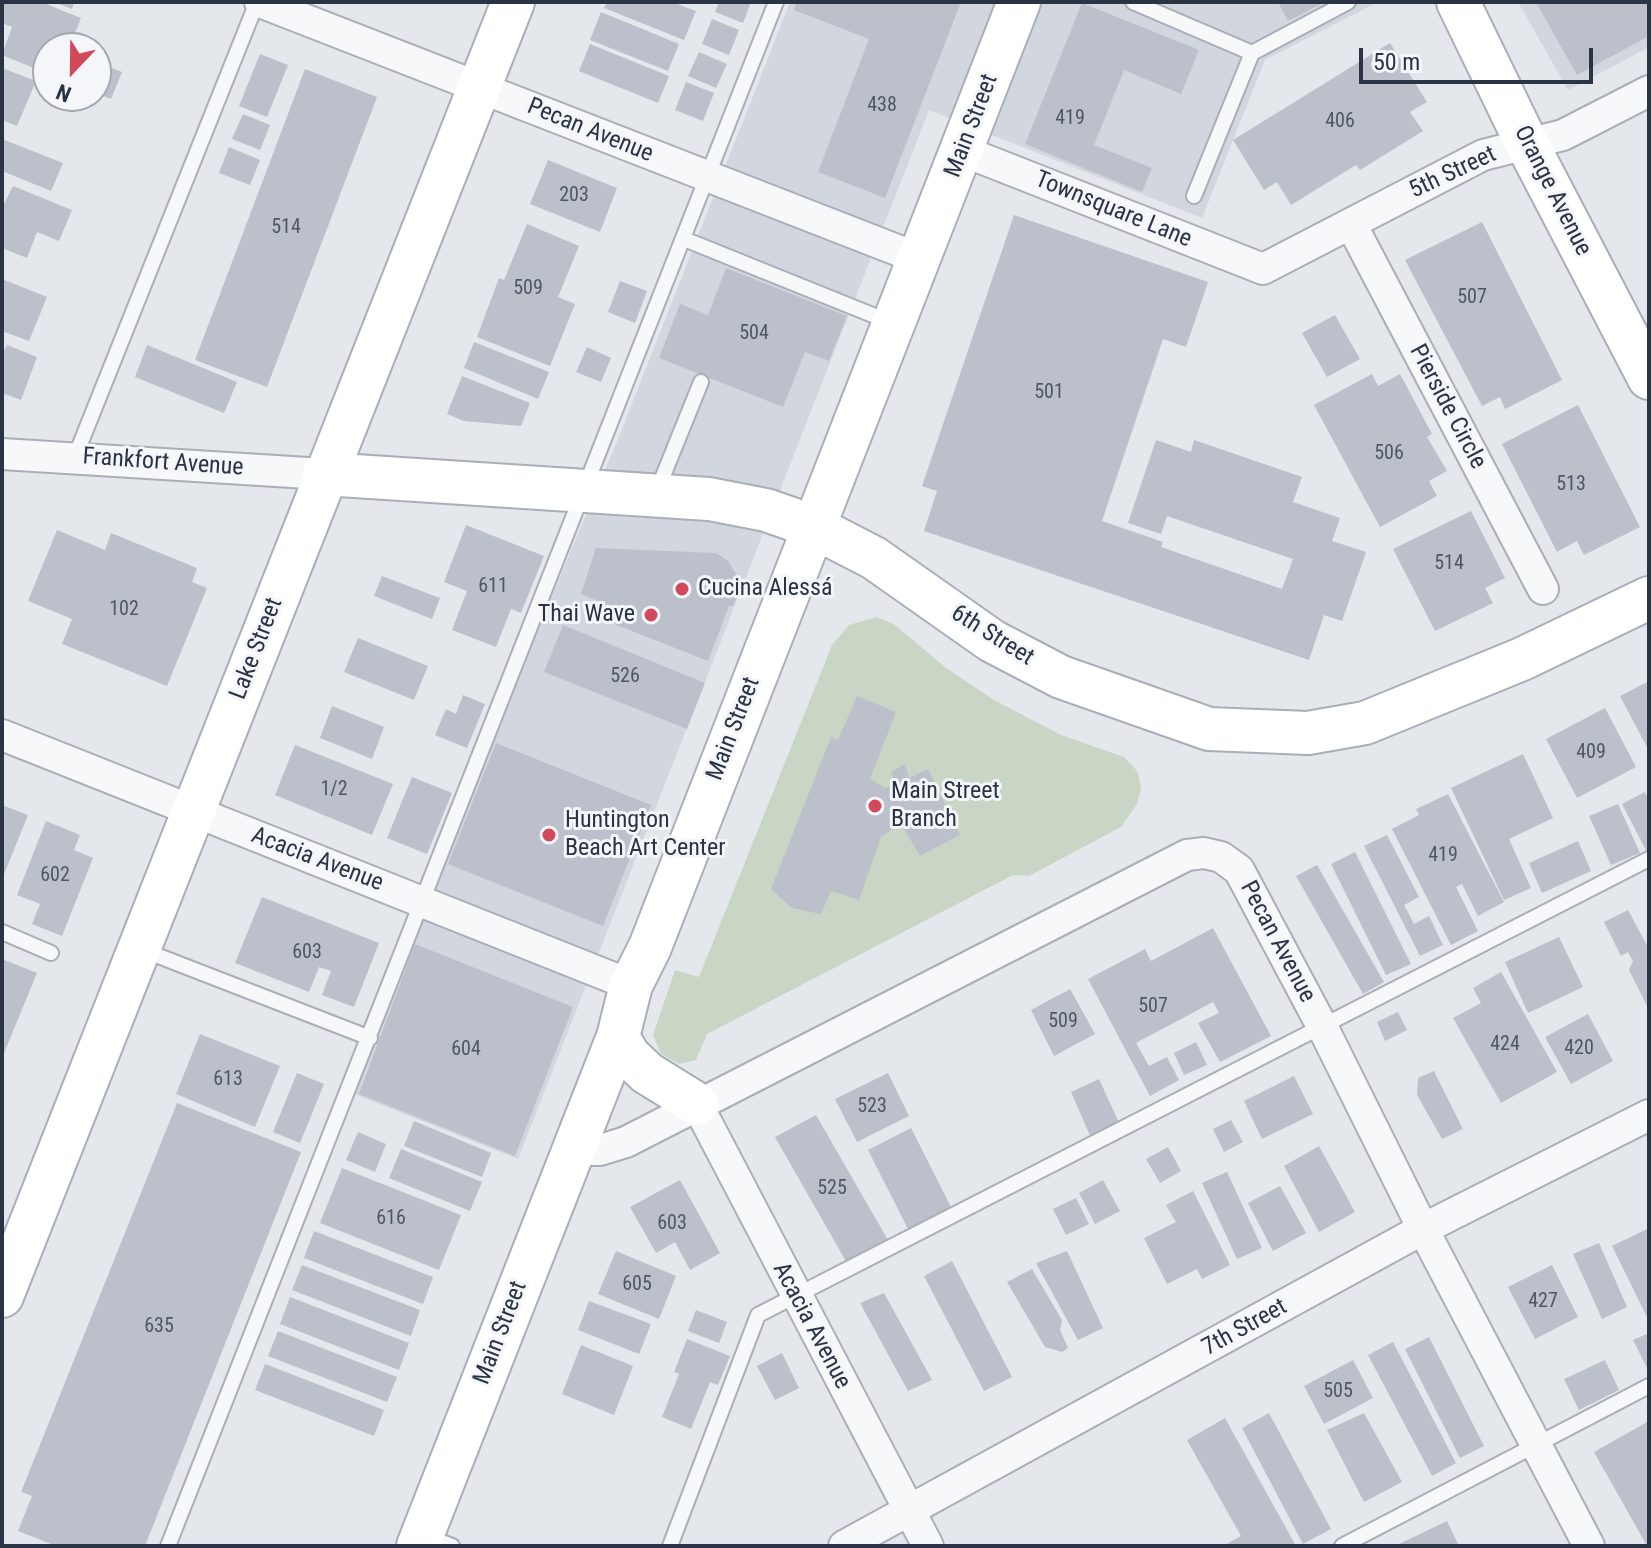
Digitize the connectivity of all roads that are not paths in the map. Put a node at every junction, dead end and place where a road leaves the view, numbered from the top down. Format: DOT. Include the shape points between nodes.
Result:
graph roads {
  1 [pos="259,2"];
  2 [pos="513,2"];
  3 [pos="776,2"];
  4 [pos="1019,2"];
  5 [pos="1133,2"];
  6 [pos="1348,2"];
  7 [pos="1458,2"];
  8 [pos="1252,53"];
  9 [pos="479,87"];
  10 [pos="1649,91"];
  11 [pos="1526,142"];
  12 [pos="963,151"];
  13 [pos="708,177"];
  14 [pos="1194,196"];
  15 [pos="1351,224"];
  16 [pos="684,239"];
  17 [pos="920,259"];
  18 [pos="1263,269"];
  19 [pos="894,323"];
  20 [pos="1645,359"];
  21 [pos="701,382"];
  22 [pos="2,454"];
  23 [pos="75,457"];
  24 [pos="324,474"];
  25 [pos="583,493"];
  26 [pos="655,495"];
  27 [pos="812,526"];
  28 [pos="1543,589"];
  29 [pos="1649,598"];
  30 [pos="2,735"];
  31 [pos="194,813"];
  32 [pos="1649,859"];
  33 [pos="425,901"];
  34 [pos="2,932"];
  35 [pos="141,949"];
  36 [pos="51,953"];
  37 [pos="631,985"];
  38 [pos="1323,1028"];
  39 [pos="618,1037"];
  40 [pos="370,1038"];
  41 [pos="697,1104"];
  42 [pos="1649,1115"];
  43 [pos="573,1150"];
  44 [pos="1423,1229"];
  45 [pos="2,1296"];
  46 [pos="796,1298"];
  47 [pos="1649,1386"];
  48 [pos="1535,1446"];
  49 [pos="910,1513"];
  50 [pos="431,1542"];
  51 [pos="168,1546"];
  52 [pos="670,1546"];
  53 [pos="844,1546"];
  54 [pos="928,1546"];
  55 [pos="1342,1546"];
  56 [pos="1589,1546"];
  1 -- 9 [label="street, Pecan Avenue"];
  1 -- 23 [label="lane"];
  2 -- 9 [label="street, Lake Street"];
  3 -- 13 [label="lane"];
  4 -- 12 [label="street, Main Street"];
  5 -- 8 [label="lane"];
  6 -- 8 [label="lane"];
  7 -- 11 [label="street, Orange Avenue"];
  8 -- 14 [label="lane"];
  9 -- 13 [label="street, Pecan Avenue"];
  9 -- 24 [label="street, Lake Street"];
  10 -- 11 [label="street, 5th Street" via="1563,135"];
  11 -- 15 [label="street, 5th Street" via="1483,155"];
  11 -- 20 [label="street, Orange Avenue"];
  12 -- 17 [label="street, Main Street"];
  12 -- 18 [label="street, Townsquare Lane"];
  13 -- 16 [label="lane"];
  13 -- 17 [label="street, Pecan Avenue"];
  15 -- 18 [label="street, 5th Street"];
  15 -- 28 [label="street, Pierside Circle"];
  16 -- 19 [label="lane"];
  16 -- 25 [label="lane"];
  17 -- 19 [label="street, Main Street"];
  19 -- 27 [label="street, Main Street"];
  21 -- 26 [label="lane"];
  22 -- 23 [label="street, Frankfort Avenue"];
  23 -- 24 [label="street, Frankfort Avenue"];
  24 -- 25 [label="street, 6th Street"];
  24 -- 31 [label="street, Lake Street"];
  25 -- 26 [label="street, 6th Street"];
  25 -- 33 [label="lane"];
  26 -- 27 [label="street, 6th Street" via="766,510"];
  27 -- 29 [label="street, 6th Street" via="874,558 992,641 1061,677 1209,729 1308,733 1365,723 1522,659"];
  27 -- 37 [label="street, Main Street"];
  30 -- 31 [label="street, Acacia Avenue"];
  31 -- 33 [label="street, Acacia Avenue"];
  31 -- 35 [label="street, Lake Street"];
  32 -- 38 [label="lane"];
  33 -- 37 [label="street, Acacia Avenue"];
  33 -- 40 [label="lane"];
  34 -- 36 [label="lane"];
  35 -- 40 [label="lane"];
  35 -- 45 [label="street, Lake Street"];
  37 -- 39 [label="street, Main Street"];
  38 -- 41 [label="street, Pecan Avenue" via="1239,870 1221,857 1196,853"];
  38 -- 44 [label="street, Pecan Avenue"];
  38 -- 46 [label="lane"];
  39 -- 41 [label="street" via="647,1073"];
  39 -- 43 [label="street, Main Street"];
  40 -- 51 [label="lane"];
  41 -- 43 [label="street, Pecan Avenue" via="626,1142 600,1150"];
  41 -- 46 [label="street, Acacia Avenue"];
  42 -- 44 [label="street, 7th Street"];
  43 -- 50 [label="street, Main Street"];
  44 -- 48 [label="street, Pecan Avenue"];
  44 -- 49 [label="street, 7th Street"];
  46 -- 49 [label="street, Acacia Avenue"];
  46 -- 52 [label="lane" via="758,1315"];
  47 -- 48 [label="lane"];
  48 -- 55 [label="lane"];
  48 -- 56 [label="street, Pecan Avenue"];
  49 -- 53 [label="street, 7th Street"];
  49 -- 54 [label="street, Acacia Avenue"];
}
